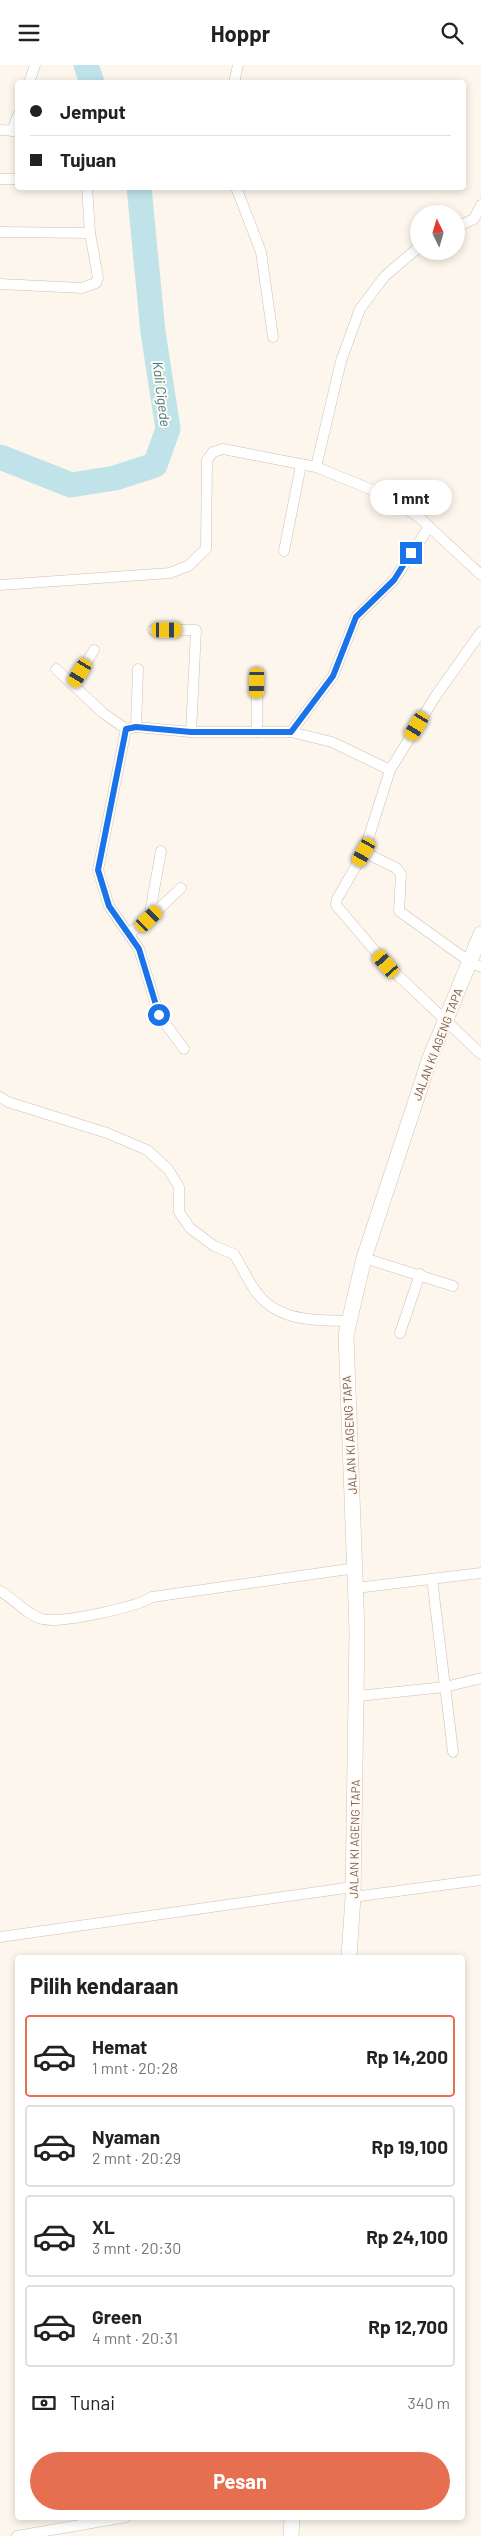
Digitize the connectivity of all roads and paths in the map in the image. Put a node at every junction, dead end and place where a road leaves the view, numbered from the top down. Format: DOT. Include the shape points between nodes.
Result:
graph roads {
  1 [pos="35,65"];
  2 [pos="238,65"];
  3 [pos="30,80"];
  4 [pos="235,80"];
  5 [pos="0,130"];
  6 [pos="15,131"];
  7 [pos="0,179"];
  8 [pos="15,179"];
  9 [pos="87,190"];
  10 [pos="237,190"];
  11 [pos="481,205"];
  12 [pos="465,223"];
  13 [pos="0,232"];
  14 [pos="90,233"];
  15 [pos="410,255"];
  16 [pos="0,284"];
  17 [pos="273,337"];
  18 [pos="301,465"];
  19 [pos="316,467"];
  20 [pos="429,527"];
  21 [pos="284,551"];
  22 [pos="481,575"];
  23 [pos="0,585"];
  24 [pos="152,630"];
  25 [pos="481,632"];
  26 [pos="94,650"];
  27 [pos="56,669"];
  28 [pos="138,669"];
  29 [pos="257,683"];
  30 [pos="73,685"];
  31 [pos="131,728"];
  32 [pos="191,732"];
  33 [pos="257,732"];
  34 [pos="291,732"];
  35 [pos="390,770"];
  36 [pos="161,851"];
  37 [pos="364,852"];
  38 [pos="180,888"];
  39 [pos="149,919"];
  40 [pos="129,934"];
  41 [pos="481,934"];
  42 [pos="475,964"];
  43 [pos="445,1020"];
  44 [pos="184,1049"];
  45 [pos="481,1054"];
  46 [pos="0,1097"];
  47 [pos="364,1258"];
  48 [pos="420,1274"];
  49 [pos="453,1286"];
  50 [pos="349,1321"];
  51 [pos="400,1333"];
  52 [pos="356,1568"];
  53 [pos="481,1573"];
  54 [pos="432,1579"];
  55 [pos="356,1588"];
  56 [pos="0,1591"];
  57 [pos="481,1678"];
  58 [pos="445,1687"];
  59 [pos="358,1696"];
  60 [pos="453,1752"];
  61 [pos="481,1880"];
  62 [pos="353,1892"];
  63 [pos="0,1937"];
  64 [pos="349,1955"];
  65 [pos="109,2520"];
  66 [pos="292,2520"];
  67 [pos="17,2536"];
  68 [pos="291,2536"];
  1 -- 3 [label="street"];
  2 -- 4 [label="street"];
  5 -- 6 [label="street"];
  7 -- 8 [label="street"];
  9 -- 14 [label="street"];
  10 -- 17 [label="street" via="261,252"];
  11 -- 12 [label="street" via="474,219"];
  13 -- 14 [label="street"];
  14 -- 16 [label="street" via="98,278 91,286"];
  15 -- 19 [label="street" via="385,276 360,309 341,361"];
  18 -- 19 [label="street"];
  18 -- 21 [label="street"];
  18 -- 23 [label="street" via="223,449 213,452 207,460 206,549 188,567 170,573 123,578"];
  19 -- 20 [label="street" via="375,491 405,507"];
  20 -- 22 [label="street"];
  20 -- 34 [label="street" via="394,580 356,617 333,676"];
  24 -- 32 [label="street" via="196,630"];
  25 -- 35 [label="street" via="435,697"];
  26 -- 30 [label="street"];
  27 -- 30 [label="street"];
  28 -- 31 [label="street"];
  29 -- 33 [label="street"];
  30 -- 31 [label="street" via="103,713"];
  31 -- 32 [label="street"];
  31 -- 40 [label="street" via="97,864 109,906"];
  32 -- 33 [label="street"];
  33 -- 34 [label="street"];
  34 -- 35 [label="street" via="332,742"];
  35 -- 37 [label="street"];
  36 -- 39 [label="street"];
  37 -- 42 [label="street" via="401,873 399,911"];
  37 -- 43 [label="street" via="336,905 386,964"];
  38 -- 39 [label="street"];
  39 -- 40 [label="street"];
  40 -- 44 [label="street" via="144,962 159,1015"];
  41 -- 42 [label="street, JALAN KI AGENG TAPA"];
  42 -- 43 [label="street, JALAN KI AGENG TAPA"];
  43 -- 45 [label="street"];
  43 -- 47 [label="street, JALAN KI AGENG TAPA"];
  46 -- 50 [label="street" via="147,1150 168,1169 179,1187 179,1212 190,1228 214,1246 234,1254 251,1285 267,1303 289,1317"];
  47 -- 48 [label="street"];
  47 -- 50 [label="street, JALAN KI AGENG TAPA"];
  48 -- 49 [label="street"];
  48 -- 51 [label="street"];
  50 -- 52 [label="street, JALAN KI AGENG TAPA" via="346,1378"];
  52 -- 55 [label="street, JALAN KI AGENG TAPA"];
  52 -- 56 [label="street" via="152,1597 138,1604 62,1619 39,1617"];
  53 -- 54 [label="street"];
  54 -- 55 [label="street"];
  54 -- 58 [label="street"];
  55 -- 59 [label="street, JALAN KI AGENG TAPA"];
  57 -- 58 [label="street"];
  58 -- 59 [label="street"];
  58 -- 60 [label="street"];
  59 -- 62 [label="street, JALAN KI AGENG TAPA"];
  61 -- 62 [label="street"];
  62 -- 63 [label="street"];
  62 -- 64 [label="street, JALAN KI AGENG TAPA"];
  65 -- 67 [label="street"];
  66 -- 68 [label="street"];
}
